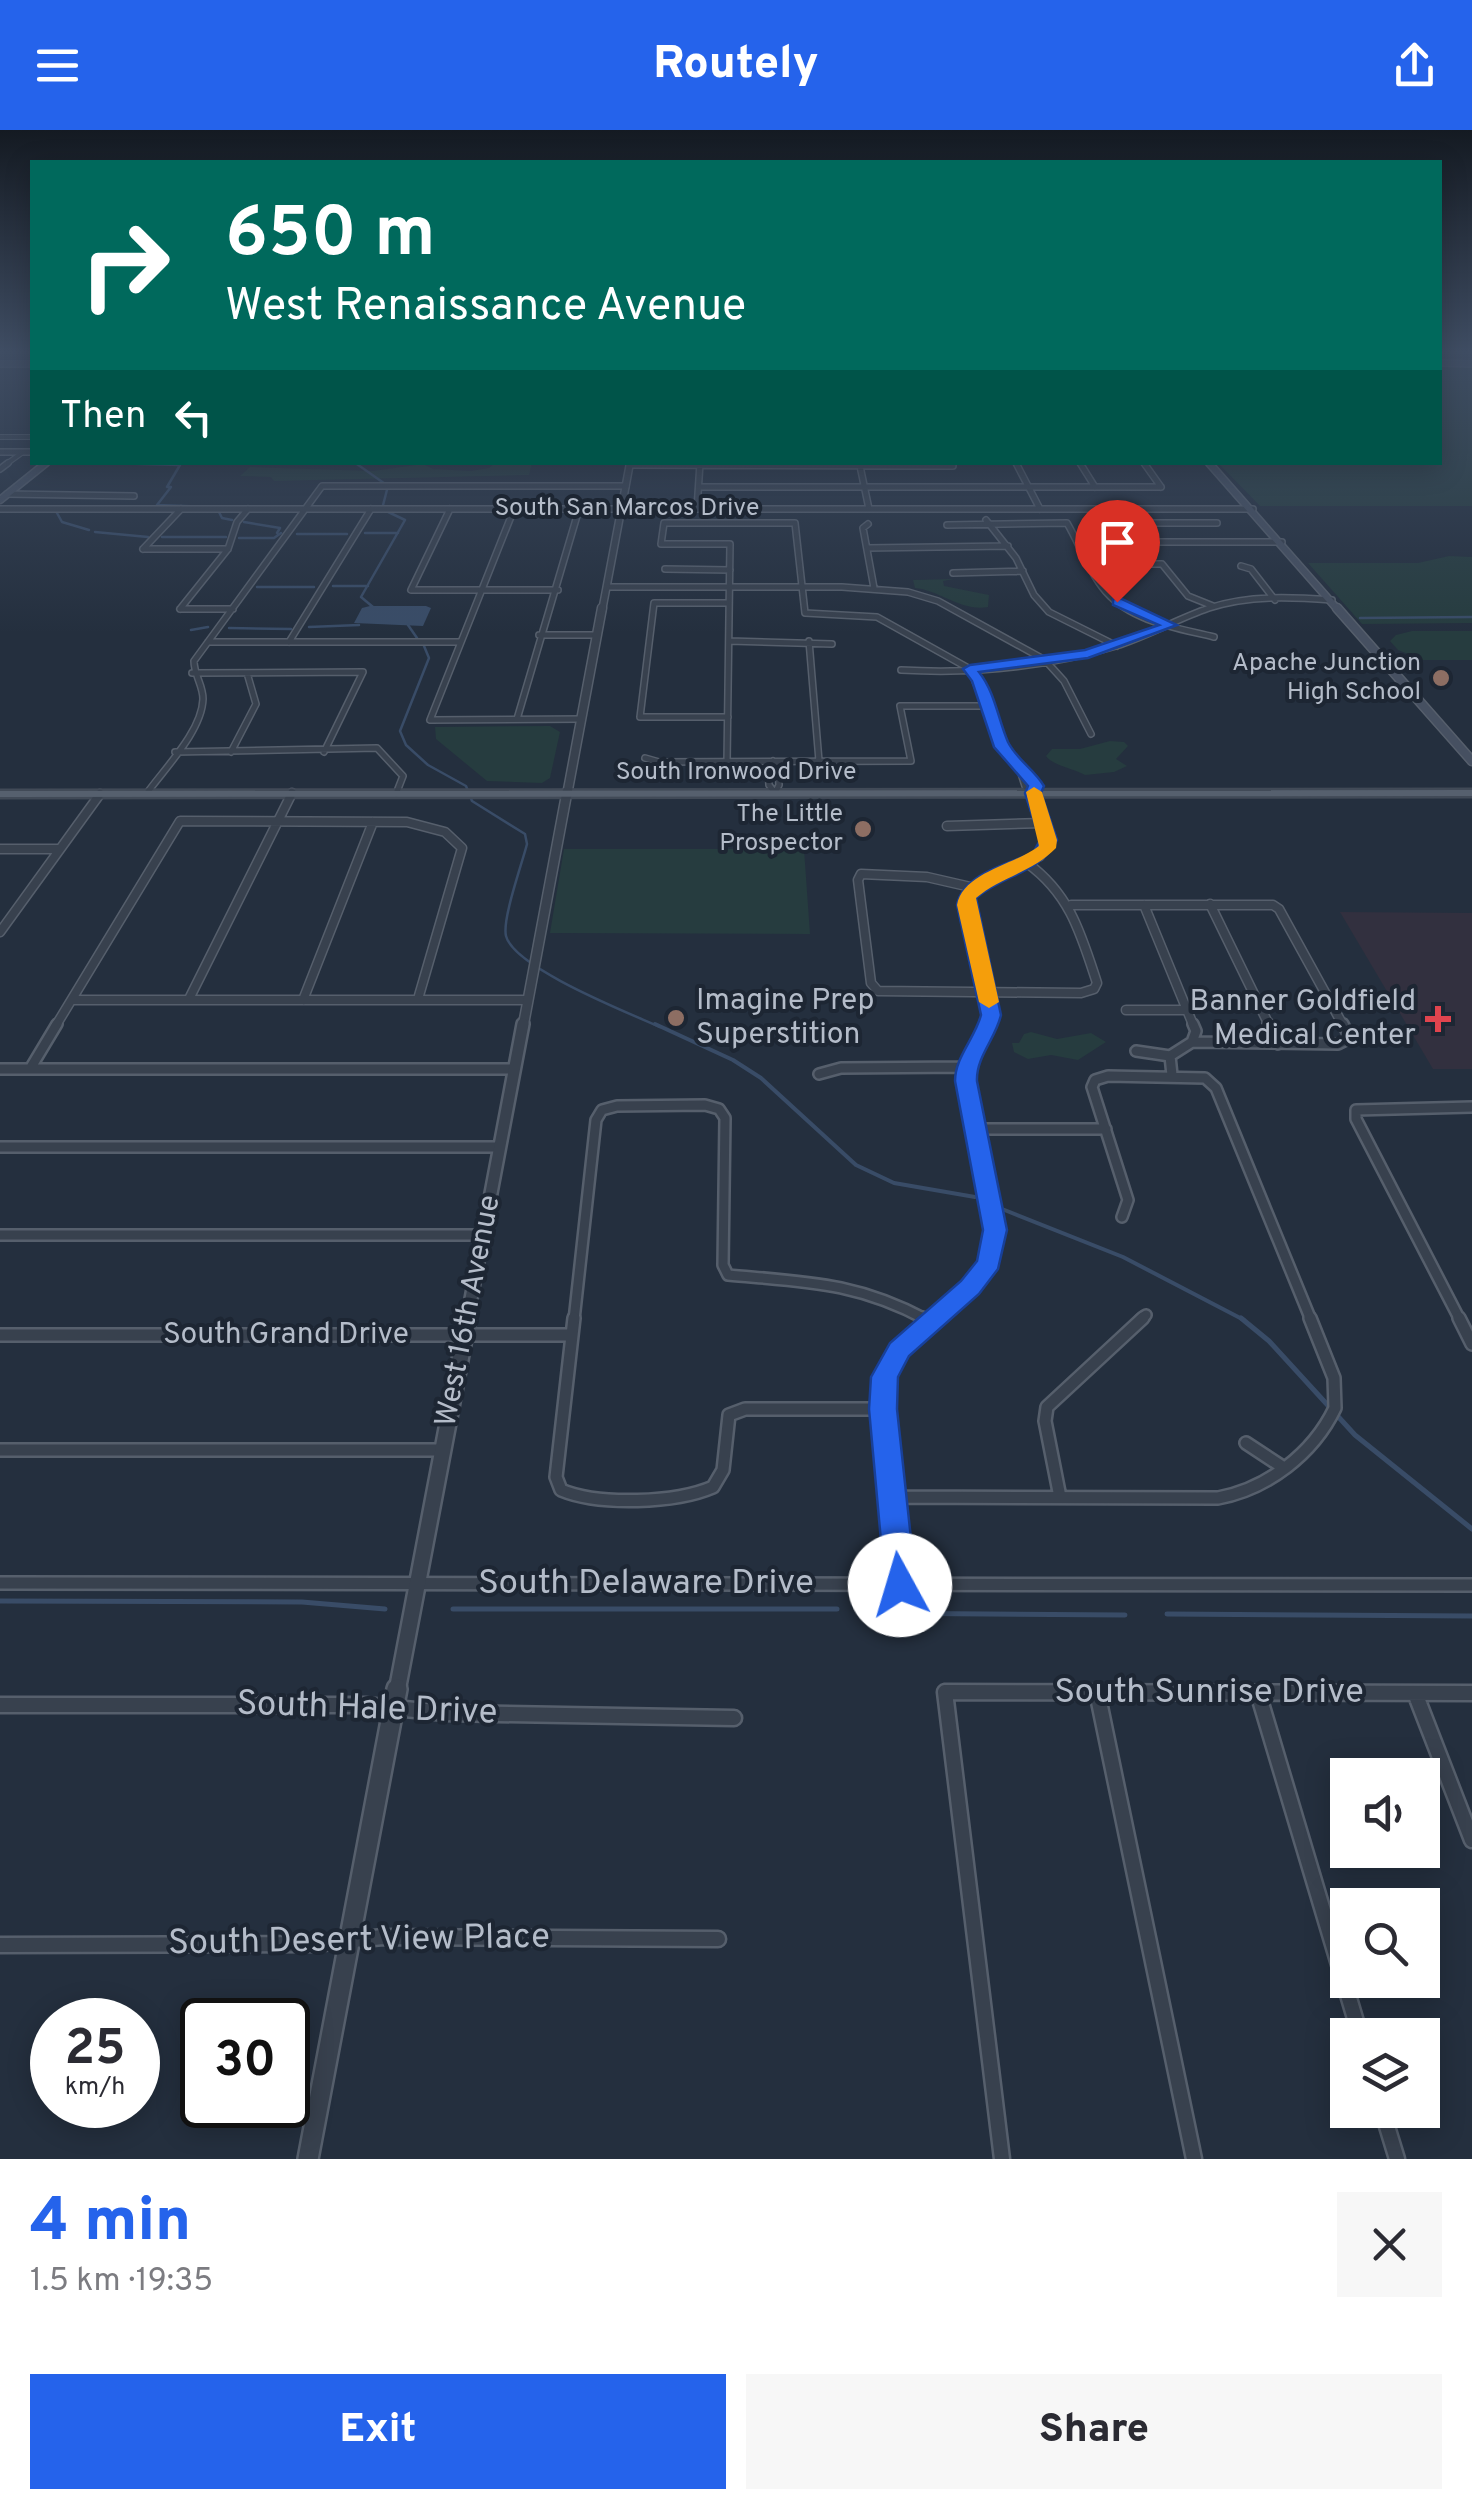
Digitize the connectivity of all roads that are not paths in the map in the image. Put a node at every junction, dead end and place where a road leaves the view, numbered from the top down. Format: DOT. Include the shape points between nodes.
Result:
graph roads {
  1 [pos="0,452"];
  2 [pos="23,452"];
  3 [pos="30,452"];
  4 [pos="43,465"];
  5 [pos="630,465"];
  6 [pos="700,465"];
  7 [pos="815,465"];
  8 [pos="906,465"];
  9 [pos="1018,465"];
  10 [pos="1081,465"];
  11 [pos="1145,465"];
  12 [pos="1211,465"];
  13 [pos="2,466"];
  14 [pos="860,466"];
  15 [pos="626,486"];
  16 [pos="699,487"];
  17 [pos="864,487"];
  18 [pos="1029,487"];
  19 [pos="1095,487"];
  20 [pos="7,494"];
  21 [pos="0,500"];
  22 [pos="0,509"];
  23 [pos="120,509"];
  24 [pos="181,509"];
  25 [pos="248,509"];
  26 [pos="305,509"];
  27 [pos="371,509"];
  28 [pos="450,509"];
  29 [pos="514,509"];
  30 [pos="579,509"];
  31 [pos="621,509"];
  32 [pos="697,509"];
  33 [pos="869,509"];
  34 [pos="980,509"];
  35 [pos="1040,509"];
  36 [pos="1123,509"];
  37 [pos="1253,509"];
  38 [pos="1132,522"];
  39 [pos="988,523"];
  40 [pos="1217,523"];
  41 [pos="868,524"];
  42 [pos="947,525"];
  43 [pos="1282,542"];
  44 [pos="1008,546"];
  45 [pos="867,548"];
  46 [pos="228,549"];
  47 [pos="1090,564"];
  48 [pos="1241,566"];
  49 [pos="665,569"];
  50 [pos="730,570"];
  51 [pos="1023,571"];
  52 [pos="953,574"];
  53 [pos="607,587"];
  54 [pos="730,587"];
  55 [pos="802,587"];
  56 [pos="874,588"];
  57 [pos="484,590"];
  58 [pos="558,590"];
  59 [pos="1276,600"];
  60 [pos="1332,600"];
  61 [pos="729,603"];
  62 [pos="1213,606"];
  63 [pos="233,609"];
  64 [pos="1171,625"];
  65 [pos="597,635"];
  66 [pos="540,636"];
  67 [pos="1214,638"];
  68 [pos="729,641"];
  69 [pos="208,642"];
  70 [pos="289,642"];
  71 [pos="460,642"];
  72 [pos="809,642"];
  73 [pos="832,644"];
  74 [pos="1116,646"];
  75 [pos="1045,660"];
  76 [pos="970,669"];
  77 [pos="901,670"];
  78 [pos="247,672"];
  79 [pos="192,673"];
  80 [pos="988,706"];
  81 [pos="728,716"];
  82 [pos="640,717"];
  83 [pos="517,719"];
  84 [pos="582,719"];
  85 [pos="1092,734"];
  86 [pos="174,752"];
  87 [pos="231,752"];
  88 [pos="324,752"];
  89 [pos="645,758"];
  90 [pos="1472,761"];
  91 [pos="727,762"];
  92 [pos="774,762"];
  93 [pos="819,762"];
  94 [pos="566,793"];
  95 [pos="775,793"];
  96 [pos="1033,793"];
  97 [pos="1472,793"];
  98 [pos="0,794"];
  99 [pos="100,794"];
  100 [pos="147,794"];
  101 [pos="292,794"];
  102 [pos="396,794"];
  103 [pos="278,822"];
  104 [pos="373,822"];
  105 [pos="1043,823"];
  106 [pos="947,826"];
  107 [pos="448,834"];
  108 [pos="0,849"];
  109 [pos="60,849"];
  110 [pos="1027,864"];
  111 [pos="975,888"];
  112 [pos="1144,904"];
  113 [pos="1210,904"];
  114 [pos="1070,905"];
  115 [pos="0,932"];
  116 [pos="987,993"];
  117 [pos="189,999"];
  118 [pos="418,999"];
  119 [pos="72,1000"];
  120 [pos="303,1000"];
  121 [pos="527,1000"];
  122 [pos="1126,1010"];
  123 [pos="1188,1010"];
  124 [pos="1192,1042"];
  125 [pos="1278,1044"];
  126 [pos="1136,1050"];
  127 [pos="1170,1056"];
  128 [pos="0,1068"];
  129 [pos="30,1068"];
  130 [pos="966,1068"];
  131 [pos="514,1069"];
  132 [pos="819,1074"];
  133 [pos="1172,1075"];
  134 [pos="1472,1107"];
  135 [pos="1106,1129"];
  136 [pos="975,1130"];
  137 [pos="0,1147"];
  138 [pos="500,1147"];
  139 [pos="1122,1217"];
  140 [pos="0,1235"];
  141 [pos="482,1235"];
  142 [pos="1146,1314"];
  143 [pos="930,1322"];
  144 [pos="464,1335"];
  145 [pos="572,1335"];
  146 [pos="0,1336"];
  147 [pos="1472,1344"];
  148 [pos="883,1409"];
  149 [pos="1246,1442"];
  150 [pos="0,1450"];
  151 [pos="443,1450"];
  152 [pos="1284,1468"];
  153 [pos="892,1497"];
  154 [pos="1060,1497"];
  155 [pos="0,1583"];
  156 [pos="418,1584"];
  157 [pos="900,1585"];
  158 [pos="1472,1585"];
  159 [pos="1098,1692"];
  160 [pos="1258,1693"];
  161 [pos="1416,1693"];
  162 [pos="1472,1693"];
  163 [pos="0,1704"];
  164 [pos="394,1708"];
  165 [pos="734,1718"];
  166 [pos="1472,1840"];
  167 [pos="718,1939"];
  168 [pos="349,1942"];
  169 [pos="0,1945"];
  170 [pos="1355,2018"];
  171 [pos="1388,2128"];
  172 [pos="308,2159"];
  173 [pos="1002,2159"];
  174 [pos="1194,2159"];
  175 [pos="1397,2159"];
  1 -- 2 [label="street"];
  2 -- 3 [label="street"];
  2 -- 13 [label="street"];
  4 -- 20 [label="main road"];
  5 -- 15 [label="street, West 16th Avenue"];
  6 -- 16 [label="street"];
  7 -- 14 [label="street"];
  8 -- 14 [label="street"];
  9 -- 18 [label="street"];
  10 -- 19 [label="street"];
  11 -- 19 [label="street" via="1161,487"];
  12 -- 37 [label="main road"];
  14 -- 17 [label="street"];
  15 -- 26 [label="street" via="322,486"];
  15 -- 31 [label="street, West 16th Avenue"];
  16 -- 17 [label="street"];
  16 -- 32 [label="street"];
  17 -- 18 [label="street"];
  17 -- 33 [label="street"];
  18 -- 19 [label="street"];
  18 -- 35 [label="street"];
  20 -- 21 [label="main road"];
  20 -- 23 [label="street" via="134,496"];
  22 -- 23 [label="street, South San Marcos Drive"];
  23 -- 24 [label="street, South San Marcos Drive"];
  24 -- 25 [label="street, South San Marcos Drive"];
  24 -- 46 [label="street" via="143,549"];
  25 -- 26 [label="street, South San Marcos Drive"];
  25 -- 46 [label="street"];
  26 -- 27 [label="street, South San Marcos Drive"];
  26 -- 63 [label="street"];
  27 -- 28 [label="street, South San Marcos Drive"];
  27 -- 70 [label="street"];
  28 -- 29 [label="street, South San Marcos Drive"];
  28 -- 57 [label="street" via="411,590"];
  29 -- 30 [label="street, South San Marcos Drive"];
  29 -- 57 [label="street"];
  30 -- 31 [label="street, South San Marcos Drive"];
  30 -- 58 [label="street"];
  31 -- 32 [label="street, South San Marcos Drive"];
  31 -- 53 [label="street, West 16th Avenue"];
  32 -- 33 [label="street, South San Marcos Drive"];
  33 -- 34 [label="street, South San Marcos Drive"];
  34 -- 35 [label="street, South San Marcos Drive"];
  34 -- 39 [label="street"];
  35 -- 36 [label="street, South San Marcos Drive"];
  36 -- 37 [label="street, South San Marcos Drive"];
  36 -- 38 [label="street"];
  37 -- 43 [label="main road"];
  38 -- 40 [label="street"];
  38 -- 43 [label="street" via="1144,542"];
  39 -- 42 [label="street"];
  39 -- 44 [label="street"];
  39 -- 47 [label="street" via="1067,523"];
  41 -- 45 [label="street"];
  43 -- 60 [label="main road"];
  44 -- 45 [label="street"];
  44 -- 51 [label="street"];
  45 -- 56 [label="street"];
  46 -- 63 [label="street" via="180,609"];
  47 -- 62 [label="street" via="1162,564 1188,596"];
  47 -- 64 [label="street" via="1117,602"];
  48 -- 59 [label="street"];
  49 -- 50 [label="street"];
  50 -- 54 [label="street"];
  50 -- 55 [label="street" via="730,544 661,544 664,523 796,523"];
  51 -- 52 [label="street"];
  51 -- 74 [label="street" via="1049,612"];
  53 -- 54 [label="street"];
  53 -- 65 [label="street, West 16th Avenue"];
  54 -- 55 [label="street"];
  54 -- 61 [label="street"];
  55 -- 56 [label="street"];
  55 -- 76 [label="street" via="805,613 878,618"];
  56 -- 75 [label="street" via="938,601"];
  57 -- 58 [label="street"];
  57 -- 71 [label="street"];
  58 -- 66 [label="street"];
  59 -- 60 [label="street"];
  59 -- 62 [label="street"];
  60 -- 90 [label="main road"];
  61 -- 68 [label="street"];
  61 -- 82 [label="street" via="654,603"];
  62 -- 64 [label="street"];
  63 -- 69 [label="street"];
  64 -- 67 [label="street"];
  64 -- 74 [label="street"];
  65 -- 66 [label="street"];
  65 -- 84 [label="street, West 16th Avenue"];
  66 -- 83 [label="street"];
  68 -- 72 [label="street"];
  68 -- 81 [label="street"];
  69 -- 70 [label="street"];
  69 -- 79 [label="street"];
  70 -- 71 [label="street"];
  71 -- 83 [label="street" via="430,720"];
  72 -- 73 [label="street"];
  72 -- 93 [label="street"];
  74 -- 75 [label="street"];
  75 -- 76 [label="street"];
  75 -- 85 [label="street"];
  76 -- 77 [label="street"];
  76 -- 80 [label="street"];
  78 -- 79 [label="street"];
  78 -- 87 [label="street" via="258,696 255,712"];
  78 -- 88 [label="street" via="363,672"];
  79 -- 86 [label="street" via="204,697"];
  80 -- 93 [label="street" via="900,706 911,761"];
  80 -- 96 [label="street" via="1002,747"];
  81 -- 82 [label="street"];
  81 -- 91 [label="street"];
  83 -- 84 [label="street"];
  84 -- 94 [label="street, West 16th Avenue"];
  86 -- 87 [label="street"];
  86 -- 100 [label="street"];
  87 -- 88 [label="street"];
  88 -- 102 [label="street" via="378,748 403,776"];
  89 -- 91 [label="street"];
  91 -- 92 [label="street"];
  92 -- 93 [label="street"];
  92 -- 95 [label="street" via="768,766"];
  94 -- 95 [label="main road, South Ironwood Drive"];
  94 -- 102 [label="main road, South Ironwood Drive"];
  94 -- 121 [label="street, West 16th Avenue"];
  95 -- 96 [label="main road, South Ironwood Drive"];
  96 -- 97 [label="main road, South Ironwood Drive"];
  96 -- 105 [label="street"];
  98 -- 99 [label="main road, South Ironwood Drive"];
  99 -- 100 [label="main road, South Ironwood Drive"];
  99 -- 109 [label="street"];
  100 -- 101 [label="main road, South Ironwood Drive"];
  101 -- 102 [label="main road, South Ironwood Drive"];
  101 -- 103 [label="street"];
  103 -- 104 [label="street"];
  103 -- 117 [label="street"];
  103 -- 119 [label="street" via="180,822"];
  104 -- 107 [label="street" via="429,825"];
  104 -- 120 [label="street"];
  105 -- 106 [label="street"];
  105 -- 110 [label="street" via="1047,848"];
  107 -- 118 [label="street" via="462,848"];
  108 -- 109 [label="street"];
  109 -- 115 [label="street"];
  110 -- 111 [label="street"];
  110 -- 114 [label="street" via="1049,878"];
  111 -- 116 [label="street" via="966,905"];
  111 -- 116 [label="street" via="927,876 862,874 858,880 878,991"];
  112 -- 113 [label="street"];
  112 -- 114 [label="street"];
  112 -- 123 [label="street"];
  113 -- 125 [label="street"];
  113 -- 125 [label="street" via="1279,909 1350,1038"];
  114 -- 116 [label="street" via="1094,989"];
  116 -- 130 [label="street" via="987,1032"];
  117 -- 119 [label="street"];
  117 -- 120 [label="street"];
  118 -- 120 [label="street"];
  118 -- 121 [label="street"];
  119 -- 129 [label="street"];
  121 -- 131 [label="street, West 16th Avenue"];
  122 -- 123 [label="street"];
  123 -- 124 [label="street" via="1196,1031"];
  124 -- 125 [label="street"];
  124 -- 127 [label="street"];
  126 -- 127 [label="street"];
  127 -- 133 [label="street"];
  128 -- 129 [label="street"];
  129 -- 131 [label="street"];
  130 -- 132 [label="street" via="841,1068"];
  130 -- 136 [label="street"];
  131 -- 138 [label="street, West 16th Avenue"];
  133 -- 135 [label="street" via="1096,1080 1092,1087"];
  133 -- 152 [label="street" via="1205,1078 1216,1088 1331,1368 1334,1412"];
  134 -- 147 [label="street" via="1356,1110"];
  135 -- 136 [label="street"];
  135 -- 139 [label="street" via="1128,1200"];
  136 -- 143 [label="street" via="995,1230 989,1263"];
  137 -- 138 [label="street"];
  138 -- 141 [label="street, West 16th Avenue"];
  140 -- 141 [label="street"];
  141 -- 144 [label="street, West 16th Avenue"];
  142 -- 154 [label="street" via="1047,1407"];
  143 -- 145 [label="street" via="842,1285 728,1275 725,1118 705,1105 616,1106 596,1120"];
  143 -- 148 [label="street" via="899,1350 884,1377"];
  144 -- 145 [label="street, South Grand Drive"];
  144 -- 146 [label="street, South Grand Drive"];
  144 -- 151 [label="street, West 16th Avenue"];
  145 -- 148 [label="street" via="556,1477 561,1490 578,1497 696,1497 714,1490 722,1477 723,1429 729,1416 745,1409"];
  148 -- 153 [label="street"];
  149 -- 152 [label="street"];
  150 -- 151 [label="street"];
  151 -- 156 [label="street, West 16th Avenue"];
  152 -- 154 [label="street" via="1256,1488 1218,1498"];
  153 -- 154 [label="street"];
  153 -- 157 [label="street"];
  155 -- 156 [label="street, South Delaware Drive"];
  156 -- 157 [label="street, South Delaware Drive"];
  156 -- 164 [label="street, West 16th Avenue"];
  157 -- 158 [label="street, South Delaware Drive"];
  159 -- 160 [label="street, South Sunrise Drive"];
  159 -- 173 [label="street, South Sunrise Drive" via="945,1692"];
  159 -- 174 [label="street"];
  160 -- 161 [label="street, South Sunrise Drive"];
  160 -- 170 [label="street"];
  161 -- 162 [label="street, South Sunrise Drive"];
  161 -- 166 [label="street"];
  163 -- 164 [label="street, South Hale Drive"];
  164 -- 165 [label="street, South Hale Drive"];
  164 -- 168 [label="street, West 16th Avenue"];
  167 -- 168 [label="street, South Desert View Place"];
  168 -- 169 [label="street, South Desert View Place"];
  168 -- 172 [label="street, West 16th Avenue"];
  171 -- 175 [label="street"];
}
